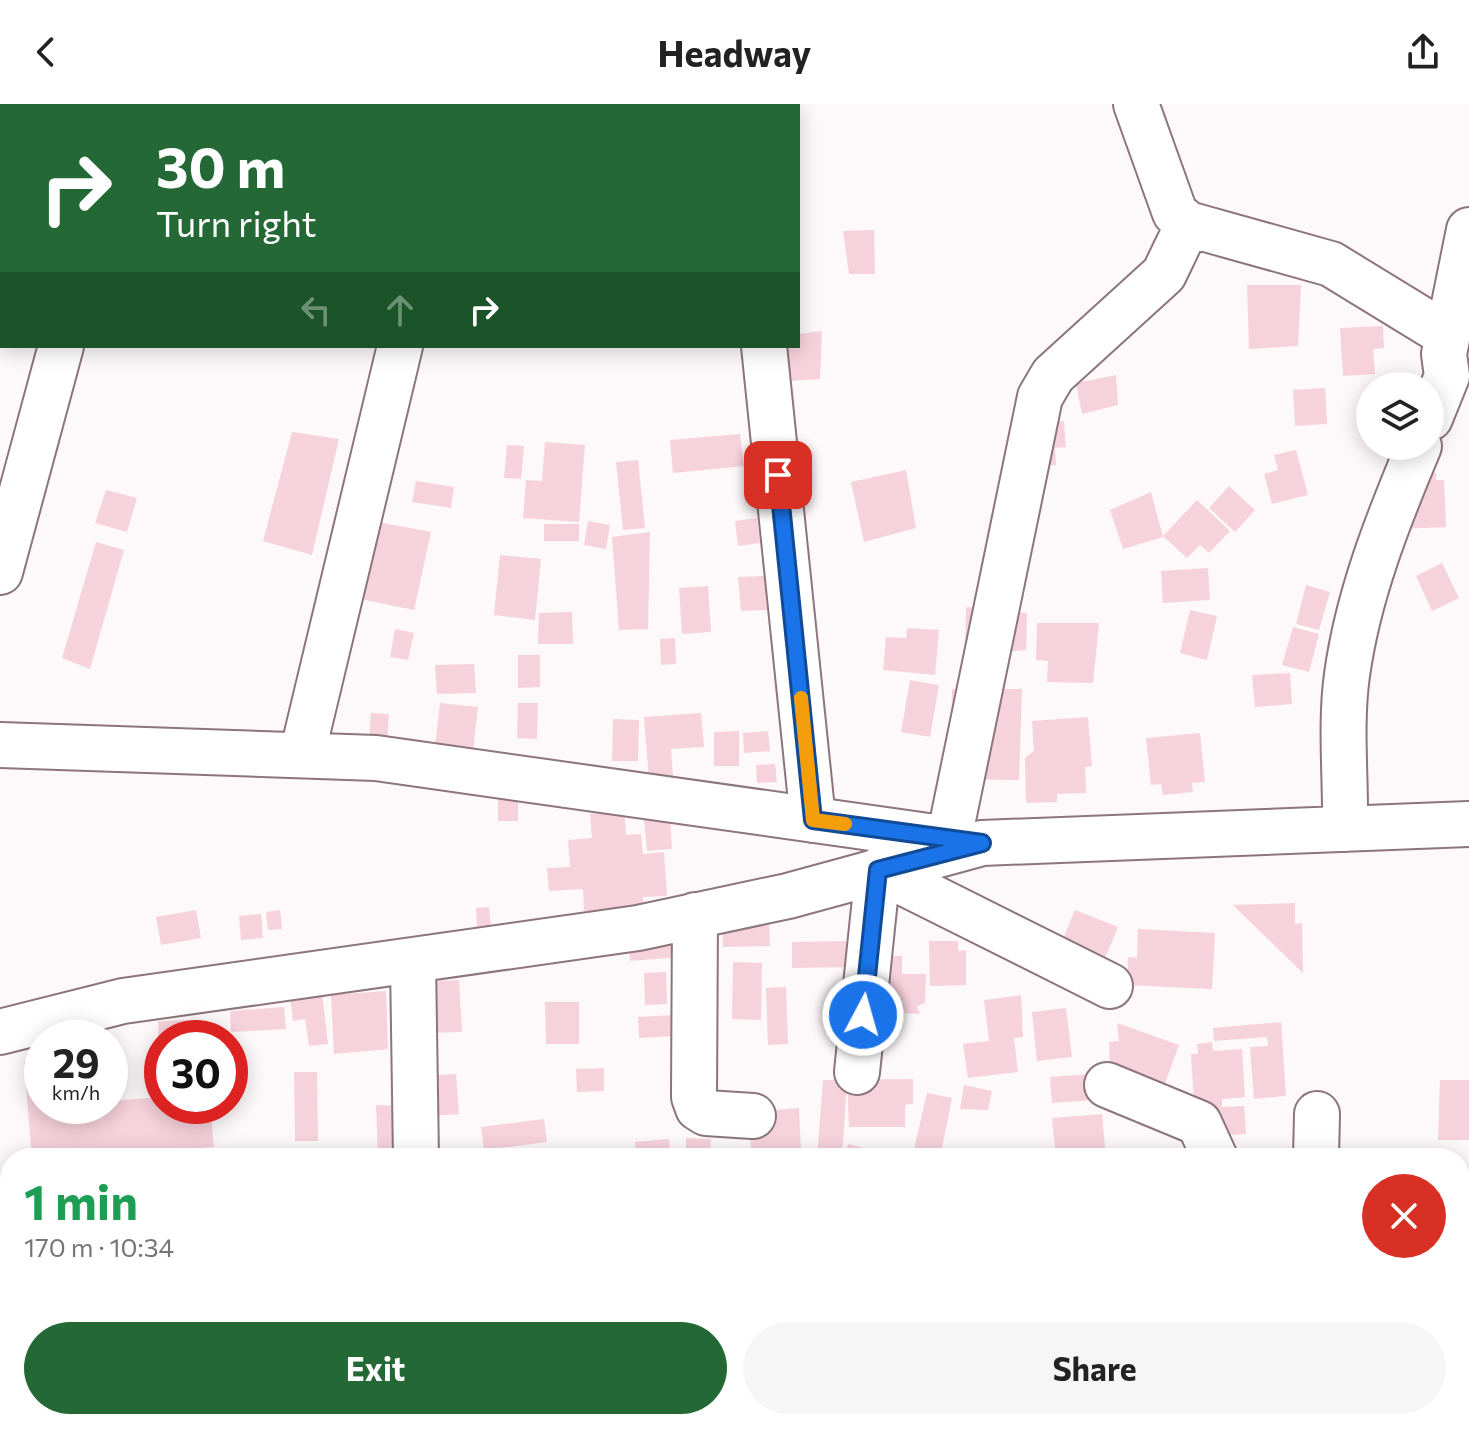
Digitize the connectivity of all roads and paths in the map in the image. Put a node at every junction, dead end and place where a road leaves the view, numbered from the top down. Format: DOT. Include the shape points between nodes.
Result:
graph roads {
  1 [pos="1136,104"];
  2 [pos="1188,224"];
  3 [pos="1469,230"];
  4 [pos="60,348"];
  5 [pos="400,348"];
  6 [pos="764,348"];
  7 [pos="1454,366"];
  8 [pos="1444,388"];
  9 [pos="1413,460"];
  10 [pos="0,572"];
  11 [pos="0,745"];
  12 [pos="302,755"];
  13 [pos="813,820"];
  14 [pos="1469,824"];
  15 [pos="1345,829"];
  16 [pos="965,841"];
  17 [pos="878,870"];
  18 [pos="695,915"];
  19 [pos="413,962"];
  20 [pos="1110,986"];
  21 [pos="0,1032"];
  22 [pos="857,1072"];
  23 [pos="1107,1085"];
  24 [pos="1317,1114"];
  25 [pos="753,1116"];
  26 [pos="416,1148"];
  27 [pos="1210,1148"];
  28 [pos="1316,1148"];
  1 -- 2 [label="street" via="1175,213"];
  2 -- 7 [label="street" via="1331,264"];
  2 -- 16 [label="street" via="1164,274 1053,375 1040,397"];
  3 -- 7 [label="street"];
  4 -- 10 [label="street"];
  5 -- 12 [label="street"];
  6 -- 13 [label="street"];
  7 -- 8 [label="street"];
  9 -- 15 [label="street" via="1381,538 1355,627 1346,679"];
  11 -- 12 [label="street"];
  12 -- 13 [label="street" via="376,758"];
  13 -- 16 [label="street"];
  14 -- 15 [label="street"];
  15 -- 16 [label="street"];
  16 -- 17 [label="street"];
  17 -- 18 [label="street"];
  17 -- 20 [label="street"];
  17 -- 22 [label="street"];
  18 -- 19 [label="street"];
  18 -- 25 [label="street" via="694,1097 706,1113"];
  19 -- 21 [label="street" via="123,1001"];
  19 -- 26 [label="street"];
  23 -- 27 [label="street" via="1199,1123"];
  24 -- 28 [label="street"];
}
